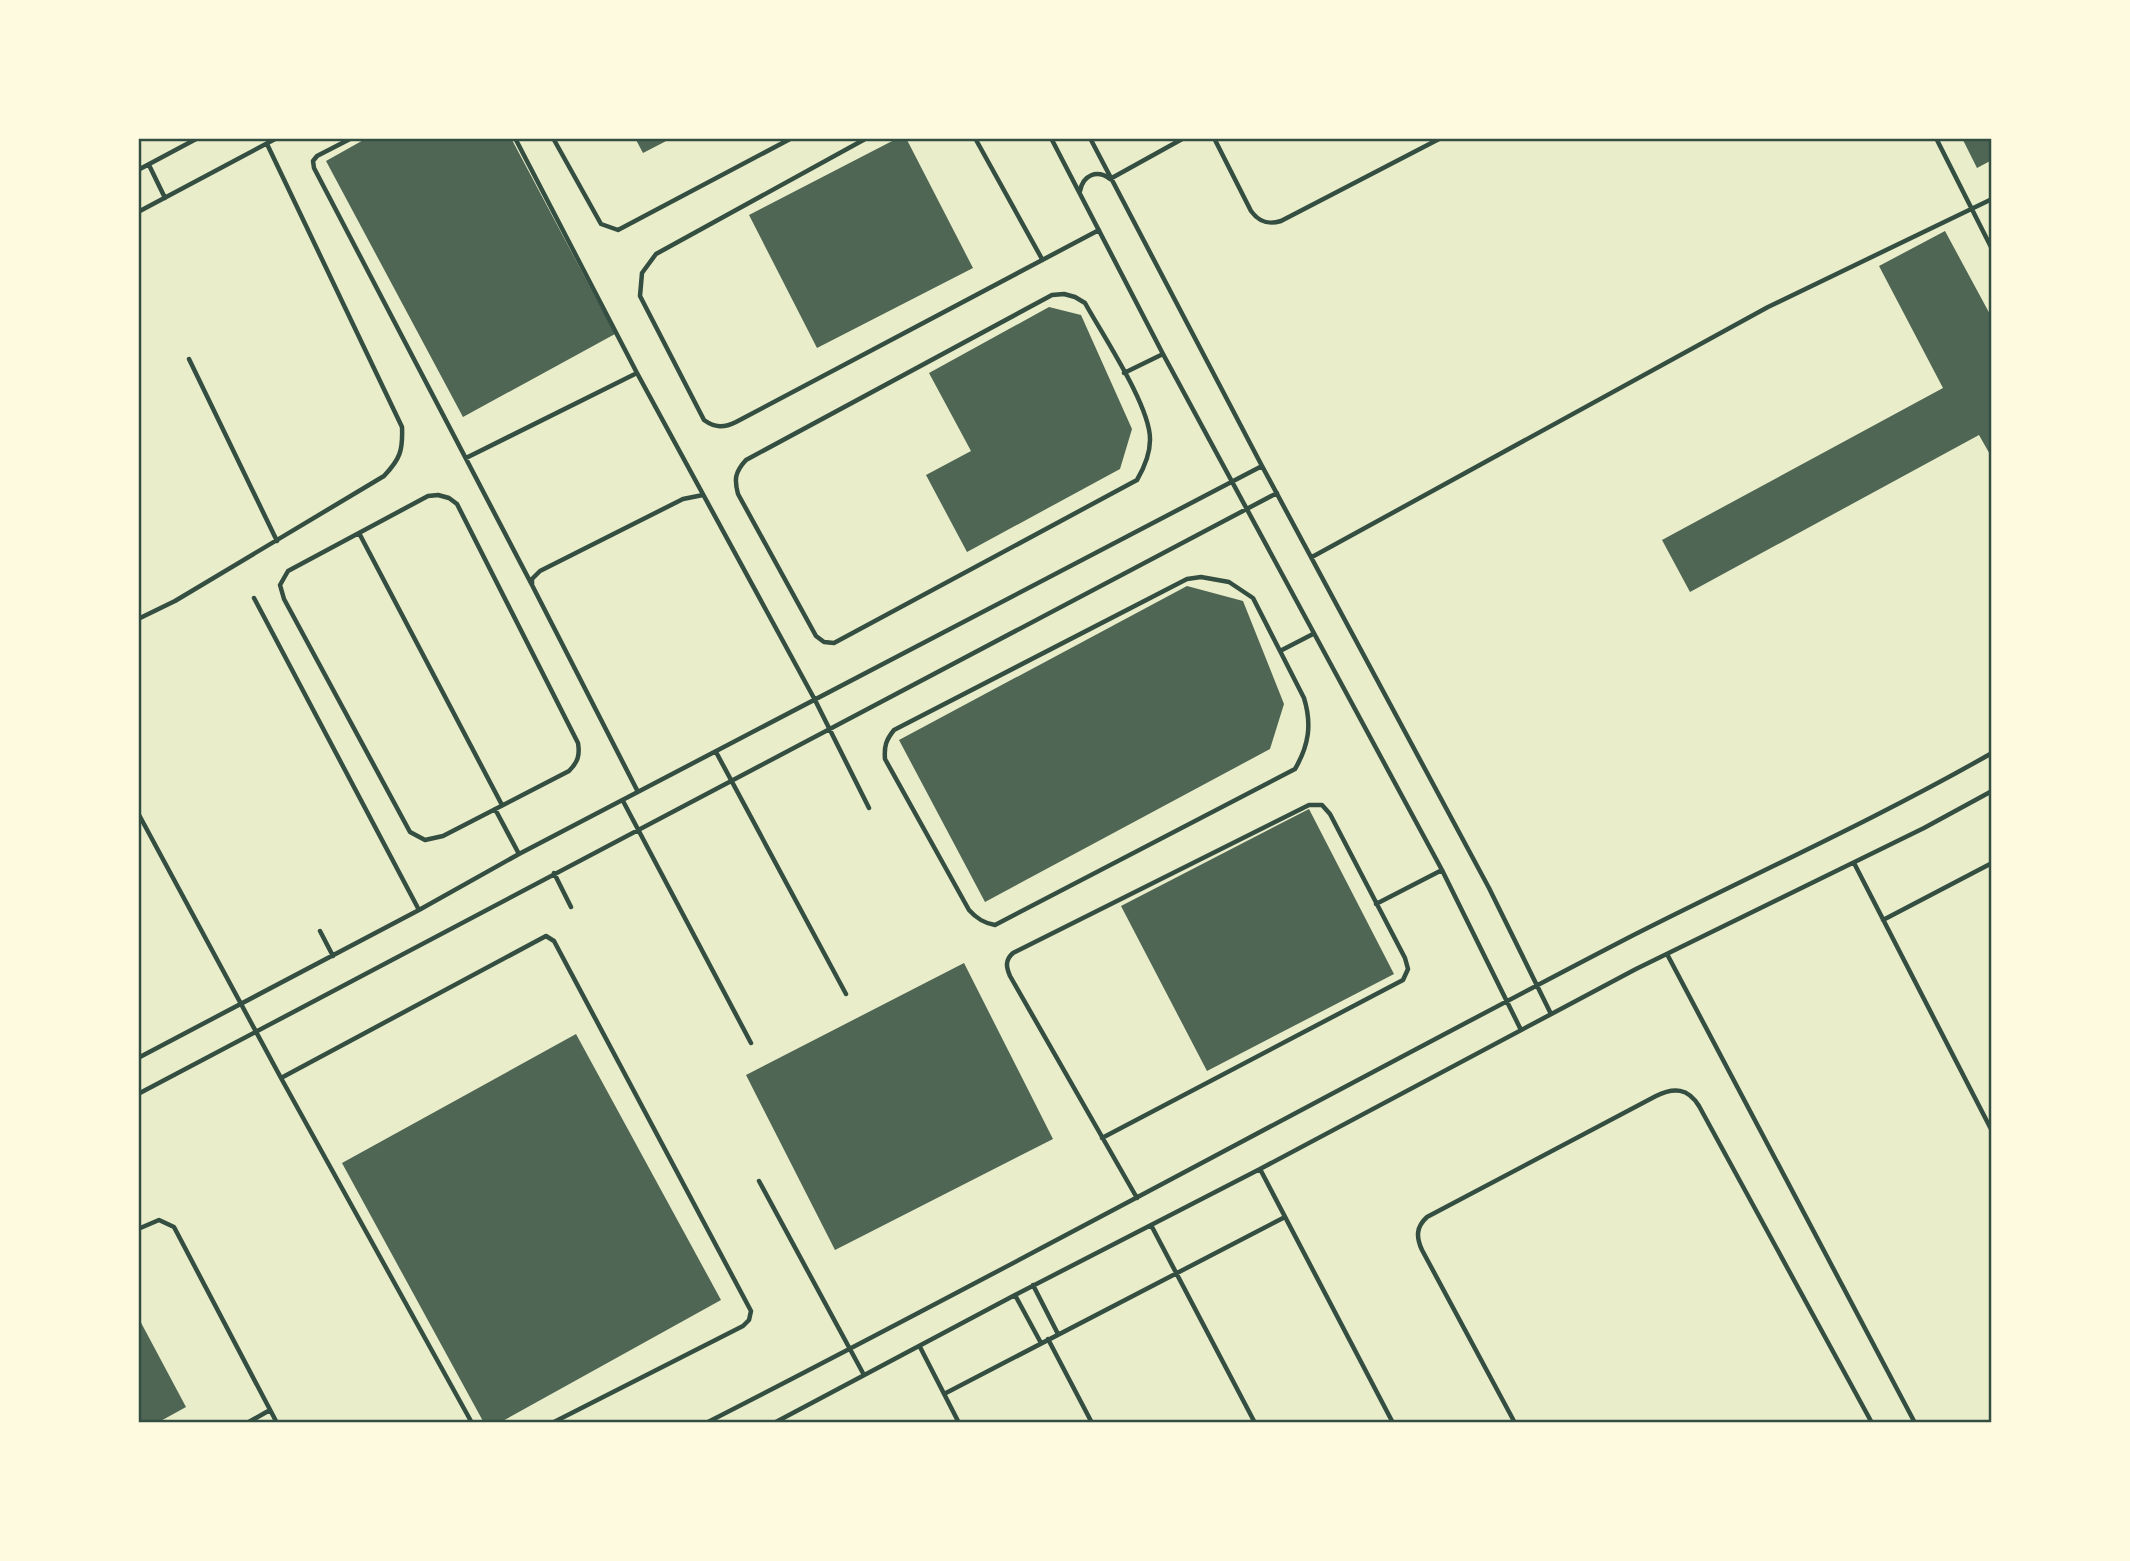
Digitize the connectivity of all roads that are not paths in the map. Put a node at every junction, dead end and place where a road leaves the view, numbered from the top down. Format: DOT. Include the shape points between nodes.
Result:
graph roads {
  1 [pos="198,138"];
  2 [pos="277,138"];
  3 [pos="352,138"];
  4 [pos="515,138"];
  5 [pos="553,138"];
  6 [pos="792,138"];
  7 [pos="867,138"];
  8 [pos="975,138"];
  9 [pos="1051,138"];
  10 [pos="1090,138"];
  11 [pos="1184,138"];
  12 [pos="1214,138"];
  13 [pos="1441,138"];
  14 [pos="1936,138"];
  15 [pos="267,144"];
  16 [pos="149,165"];
  17 [pos="138,170"];
  18 [pos="1111,179"];
  19 [pos="1081,195"];
  20 [pos="165,198"];
  21 [pos="1992,199"];
  22 [pos="1972,208"];
  23 [pos="138,212"];
  24 [pos="1099,230"];
  25 [pos="1992,249"];
  26 [pos="1042,260"];
  27 [pos="1163,354"];
  28 [pos="189,359"];
  29 [pos="637,373"];
  30 [pos="1124,373"];
  31 [pos="466,458"];
  32 [pos="1262,466"];
  33 [pos="1232,483"];
  34 [pos="1277,493"];
  35 [pos="704,495"];
  36 [pos="1247,510"];
  37 [pos="359,533"];
  38 [pos="277,541"];
  39 [pos="1311,557"];
  40 [pos="532,585"];
  41 [pos="254,598"];
  42 [pos="138,619"];
  43 [pos="1313,634"];
  44 [pos="1280,651"];
  45 [pos="815,701"];
  46 [pos="829,729"];
  47 [pos="716,752"];
  48 [pos="1992,753"];
  49 [pos="732,780"];
  50 [pos="1992,791"];
  51 [pos="638,793"];
  52 [pos="623,801"];
  53 [pos="502,805"];
  54 [pos="495,808"];
  55 [pos="869,808"];
  56 [pos="138,813"];
  57 [pos="638,829"];
  58 [pos="519,854"];
  59 [pos="1854,863"];
  60 [pos="1992,863"];
  61 [pos="1442,870"];
  62 [pos="555,873"];
  63 [pos="1376,904"];
  64 [pos="571,907"];
  65 [pos="419,911"];
  66 [pos="1883,919"];
  67 [pos="320,931"];
  68 [pos="1667,954"];
  69 [pos="333,956"];
  70 [pos="1536,988"];
  71 [pos="846,994"];
  72 [pos="1507,1003"];
  73 [pos="240,1004"];
  74 [pos="1551,1014"];
  75 [pos="1521,1030"];
  76 [pos="256,1033"];
  77 [pos="751,1043"];
  78 [pos="138,1058"];
  79 [pos="281,1078"];
  80 [pos="138,1094"];
  81 [pos="1992,1131"];
  82 [pos="1102,1138"];
  83 [pos="1260,1170"];
  84 [pos="759,1181"];
  85 [pos="1137,1198"];
  86 [pos="1285,1217"];
  87 [pos="1151,1225"];
  88 [pos="138,1229"];
  89 [pos="1176,1273"];
  90 [pos="1033,1285"];
  91 [pos="1015,1295"];
  92 [pos="1058,1334"];
  93 [pos="1048,1339"];
  94 [pos="1041,1343"];
  95 [pos="919,1347"];
  96 [pos="851,1350"];
  97 [pos="864,1376"];
  98 [pos="944,1394"];
  99 [pos="270,1410"];
  100 [pos="247,1423"];
  101 [pos="277,1423"];
  102 [pos="472,1423"];
  103 [pos="552,1423"];
  104 [pos="706,1423"];
  105 [pos="774,1423"];
  106 [pos="959,1423"];
  107 [pos="1092,1423"];
  108 [pos="1255,1423"];
  109 [pos="1393,1423"];
  110 [pos="1515,1423"];
  111 [pos="1872,1423"];
  112 [pos="1915,1423"];
  1 -- 16 [label="lane"];
  2 -- 15 [label="lane"];
  3 -- 31 [label="lane" via="317,156 314,168"];
  4 -- 29 [label="lane"];
  5 -- 6 [label="lane" via="601,224 618,230"];
  7 -- 26 [label="lane" via="648,262 640,296 704,420 711,425 736,422"];
  8 -- 26 [label="lane"];
  9 -- 19 [label="lane"];
  10 -- 18 [label="lane"];
  11 -- 18 [label="lane"];
  12 -- 13 [label="lane" via="1251,211 1256,218 1273,223"];
  14 -- 22 [label="lane"];
  15 -- 20 [label="lane"];
  15 -- 38 [label="lane" via="395,411 403,445 397,462 384,476"];
  16 -- 17 [label="lane"];
  16 -- 20 [label="lane"];
  18 -- 19 [label="lane" via="1101,174 1090,176 1082,184"];
  18 -- 32 [label="lane"];
  19 -- 24 [label="lane"];
  20 -- 23 [label="lane"];
  21 -- 22 [label="lane"];
  22 -- 25 [label="lane"];
  22 -- 39 [label="lane" via="1768,307"];
  24 -- 26 [label="lane"];
  24 -- 27 [label="lane"];
  27 -- 30 [label="lane"];
  27 -- 33 [label="lane"];
  28 -- 38 [label="lane"];
  29 -- 31 [label="lane"];
  29 -- 35 [label="lane"];
  30 -- 30 [label="lane" via="1149,425 1149,454 1137,481 834,643 816,636 738,494 734,482 737,469 746,460 1052,295 1064,294 1085,303"];
  31 -- 40 [label="lane"];
  32 -- 33 [label="lane"];
  32 -- 34 [label="lane"];
  33 -- 36 [label="lane"];
  33 -- 45 [label="lane"];
  34 -- 36 [label="lane"];
  34 -- 39 [label="lane"];
  35 -- 40 [label="lane" via="682,499 540,571"];
  35 -- 45 [label="lane"];
  36 -- 43 [label="lane"];
  36 -- 46 [label="lane"];
  37 -- 53 [label="lane"];
  37 -- 53 [label="lane" via="428,496 449,498 457,504 578,743 578,758 569,771"];
  37 -- 54 [label="lane" via="288,571 280,585 284,599 410,832 434,839"];
  38 -- 42 [label="lane"];
  39 -- 70 [label="lane" via="1489,888"];
  40 -- 51 [label="lane"];
  41 -- 65 [label="lane"];
  43 -- 44 [label="lane"];
  43 -- 61 [label="lane"];
  44 -- 44 [label="lane" via="1308,712 1307,742 1295,769 995,925 969,910 886,759 884,748 894,730 1187,579 1215,579 1253,598"];
  45 -- 46 [label="lane"];
  45 -- 47 [label="lane"];
  46 -- 49 [label="lane"];
  46 -- 55 [label="lane"];
  47 -- 49 [label="lane"];
  47 -- 51 [label="lane"];
  48 -- 70 [label="lane" via="1911,799"];
  49 -- 57 [label="lane"];
  49 -- 71 [label="lane"];
  50 -- 59 [label="lane"];
  51 -- 52 [label="lane"];
  52 -- 57 [label="lane"];
  52 -- 58 [label="lane"];
  53 -- 54 [label="lane"];
  54 -- 58 [label="lane"];
  56 -- 73 [label="lane"];
  57 -- 62 [label="lane"];
  57 -- 77 [label="lane"];
  58 -- 65 [label="lane"];
  59 -- 66 [label="lane"];
  59 -- 68 [label="lane"];
  60 -- 66 [label="lane"];
  61 -- 63 [label="lane"];
  61 -- 72 [label="lane"];
  62 -- 64 [label="lane"];
  62 -- 76 [label="lane"];
  63 -- 82 [label="lane" via="1407,964 1404,980"];
  63 -- 82 [label="lane" via="1328,811 1313,804 1010,956 1006,964 1010,976"];
  65 -- 69 [label="lane"];
  66 -- 81 [label="lane"];
  67 -- 69 [label="lane"];
  68 -- 74 [label="lane"];
  68 -- 112 [label="lane"];
  69 -- 73 [label="lane"];
  70 -- 72 [label="lane"];
  70 -- 74 [label="lane"];
  72 -- 75 [label="lane"];
  72 -- 85 [label="lane"];
  73 -- 76 [label="lane"];
  73 -- 78 [label="lane"];
  74 -- 75 [label="lane"];
  75 -- 83 [label="lane"];
  76 -- 79 [label="lane"];
  76 -- 80 [label="lane"];
  79 -- 102 [label="lane"];
  79 -- 103 [label="lane" via="544,937 553,939 751,1311 743,1326"];
  82 -- 85 [label="lane"];
  83 -- 86 [label="lane"];
  83 -- 87 [label="lane"];
  84 -- 96 [label="lane"];
  85 -- 96 [label="lane"];
  86 -- 89 [label="lane"];
  86 -- 109 [label="lane"];
  87 -- 89 [label="lane"];
  87 -- 90 [label="lane"];
  88 -- 99 [label="lane" via="159,1220 174,1227"];
  89 -- 92 [label="lane"];
  89 -- 108 [label="lane"];
  90 -- 91 [label="lane"];
  90 -- 92 [label="lane"];
  91 -- 94 [label="lane"];
  91 -- 95 [label="lane"];
  92 -- 93 [label="lane"];
  93 -- 94 [label="lane"];
  93 -- 107 [label="lane"];
  94 -- 98 [label="lane"];
  95 -- 97 [label="lane"];
  95 -- 98 [label="lane"];
  96 -- 97 [label="lane"];
  96 -- 104 [label="lane"];
  97 -- 105 [label="lane"];
  98 -- 106 [label="lane"];
  99 -- 100 [label="lane"];
  99 -- 101 [label="lane"];
  110 -- 111 [label="lane" via="1422,1250 1417,1232 1420,1223 1676,1089 1694,1097"];
}
